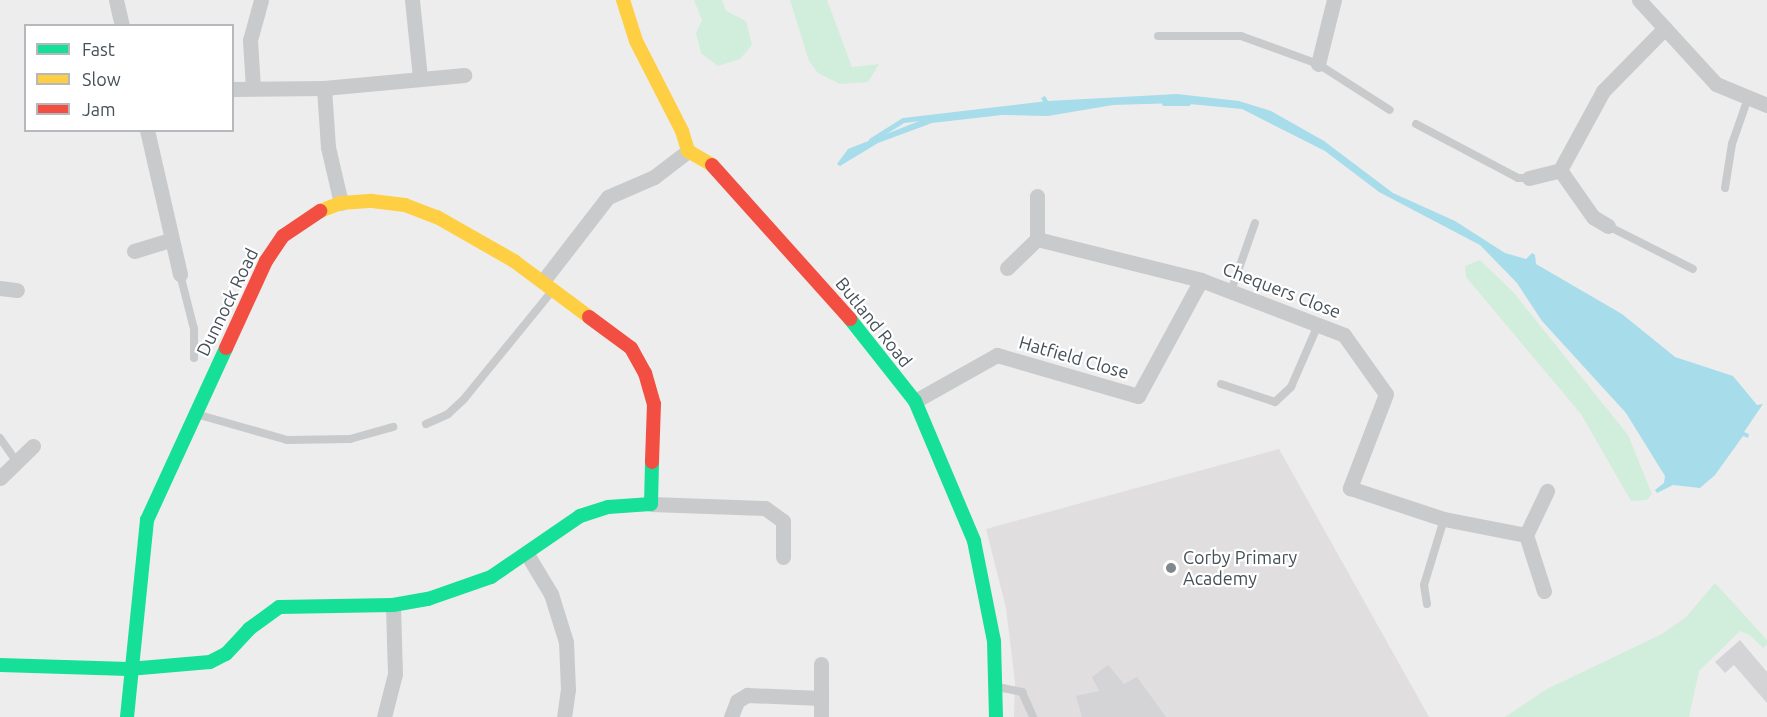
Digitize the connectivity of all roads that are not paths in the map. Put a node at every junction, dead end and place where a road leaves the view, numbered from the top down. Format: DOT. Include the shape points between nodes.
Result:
graph roads {
  1 [pos="116,0"];
  2 [pos="261,0"];
  3 [pos="412,0"];
  4 [pos="623,0"];
  5 [pos="1334,0"];
  6 [pos="1640,0"];
  7 [pos="122,24"];
  8 [pos="1665,28"];
  9 [pos="1158,36"];
  10 [pos="1318,64"];
  11 [pos="464,75"];
  12 [pos="420,77"];
  13 [pos="253,88"];
  14 [pos="324,88"];
  15 [pos="234,89"];
  16 [pos="1749,98"];
  17 [pos="1767,105"];
  18 [pos="1390,110"];
  19 [pos="1416,124"];
  20 [pos="147,132"];
  21 [pos="688,151"];
  22 [pos="1560,170"];
  23 [pos="1529,178"];
  24 [pos="1725,188"];
  25 [pos="1037,196"];
  26 [pos="341,203"];
  27 [pos="1255,223"];
  28 [pos="1608,226"];
  29 [pos="1037,239"];
  30 [pos="171,240"];
  31 [pos="134,251"];
  32 [pos="1007,268"];
  33 [pos="1693,269"];
  34 [pos="180,274"];
  35 [pos="1201,280"];
  36 [pos="548,285"];
  37 [pos="0,288"];
  38 [pos="17,290"];
  39 [pos="1231,291"];
  40 [pos="1318,325"];
  41 [pos="194,358"];
  42 [pos="1221,384"];
  43 [pos="915,401"];
  44 [pos="196,414"];
  45 [pos="426,424"];
  46 [pos="393,427"];
  47 [pos="0,438"];
  48 [pos="33,446"];
  49 [pos="16,461"];
  50 [pos="0,478"];
  51 [pos="1547,491"];
  52 [pos="651,504"];
  53 [pos="1444,519"];
  54 [pos="1526,536"];
  55 [pos="527,554"];
  56 [pos="783,557"];
  57 [pos="1544,591"];
  58 [pos="1427,604"];
  59 [pos="393,605"];
  60 [pos="0,664"];
  61 [pos="821,664"];
  62 [pos="129,669"];
  63 [pos="997,686"];
  64 [pos="821,698"];
  65 [pos="127,717"];
  66 [pos="384,717"];
  67 [pos="564,717"];
  68 [pos="731,717"];
  69 [pos="821,717"];
  70 [pos="996,717"];
  71 [pos="1032,717"];
  1 -- 7 [label="street"];
  2 -- 13 [label="street" via="250,40"];
  3 -- 12 [label="street"];
  4 -- 21 [label="street" via="636,41"];
  5 -- 10 [label="street"];
  6 -- 8 [label="street"];
  8 -- 16 [label="street" via="1716,84"];
  8 -- 22 [label="street" via="1603,91"];
  9 -- 10 [label="lane" via="1241,36"];
  10 -- 18 [label="lane"];
  11 -- 12 [label="street"];
  12 -- 14 [label="street"];
  13 -- 14 [label="street"];
  13 -- 15 [label="street"];
  14 -- 26 [label="street" via="328,147"];
  16 -- 17 [label="street"];
  16 -- 24 [label="lane" via="1732,144"];
  19 -- 23 [label="lane" via="1518,178"];
  20 -- 30 [label="street"];
  21 -- 36 [label="street" via="654,177 608,197"];
  21 -- 43 [label="street, Butland Road" via="713,166 733,186 838,304"];
  22 -- 23 [label="street"];
  22 -- 28 [label="street" via="1593,217"];
  25 -- 29 [label="street"];
  26 -- 36 [label="street, Dunnock Road" via="405,205 437,217"];
  26 -- 44 [label="street, Dunnock Road" via="311,215 283,236 266,261"];
  27 -- 39 [label="lane"];
  28 -- 33 [label="lane"];
  29 -- 32 [label="street"];
  29 -- 35 [label="street, Chequers Close"];
  30 -- 31 [label="street"];
  30 -- 34 [label="street"];
  34 -- 41 [label="lane" via="194,329"];
  35 -- 39 [label="street, Chequers Close"];
  35 -- 43 [label="street, Hatfield Close" via="1138,396 997,355"];
  36 -- 45 [label="lane" via="464,399 448,414"];
  36 -- 52 [label="street, Dunnock Road" via="631,348 645,373 654,404"];
  37 -- 38 [label="street"];
  39 -- 40 [label="street, Chequers Close"];
  40 -- 42 [label="lane" via="1291,387 1275,402"];
  40 -- 53 [label="street, Chequers Close" via="1344,335 1386,394 1350,488"];
  43 -- 63 [label="street, Butland Road" via="954,481 974,541 988,600"];
  44 -- 46 [label="lane" via="287,440 350,439"];
  44 -- 62 [label="street, Dunnock Road" via="147,520"];
  47 -- 49 [label="lane"];
  48 -- 49 [label="street"];
  49 -- 50 [label="street"];
  51 -- 54 [label="street"];
  52 -- 55 [label="street" via="593,510 562,524"];
  52 -- 56 [label="street" via="765,508 783,521"];
  53 -- 54 [label="street, Chequers Close"];
  53 -- 58 [label="lane" via="1424,585"];
  54 -- 57 [label="street"];
  55 -- 59 [label="street" via="473,584"];
  55 -- 67 [label="street" via="551,594 566,642 568,689"];
  59 -- 62 [label="street" via="291,604 263,617 226,654 210,662"];
  59 -- 66 [label="street" via="395,674"];
  60 -- 62 [label="street"];
  61 -- 64 [label="street"];
  62 -- 65 [label="street, Dunnock Road"];
  63 -- 70 [label="street, Butland Road"];
  63 -- 71 [label="lane" via="1022,692"];
  64 -- 68 [label="street" via="747,695 737,701"];
  64 -- 69 [label="street"];
}
